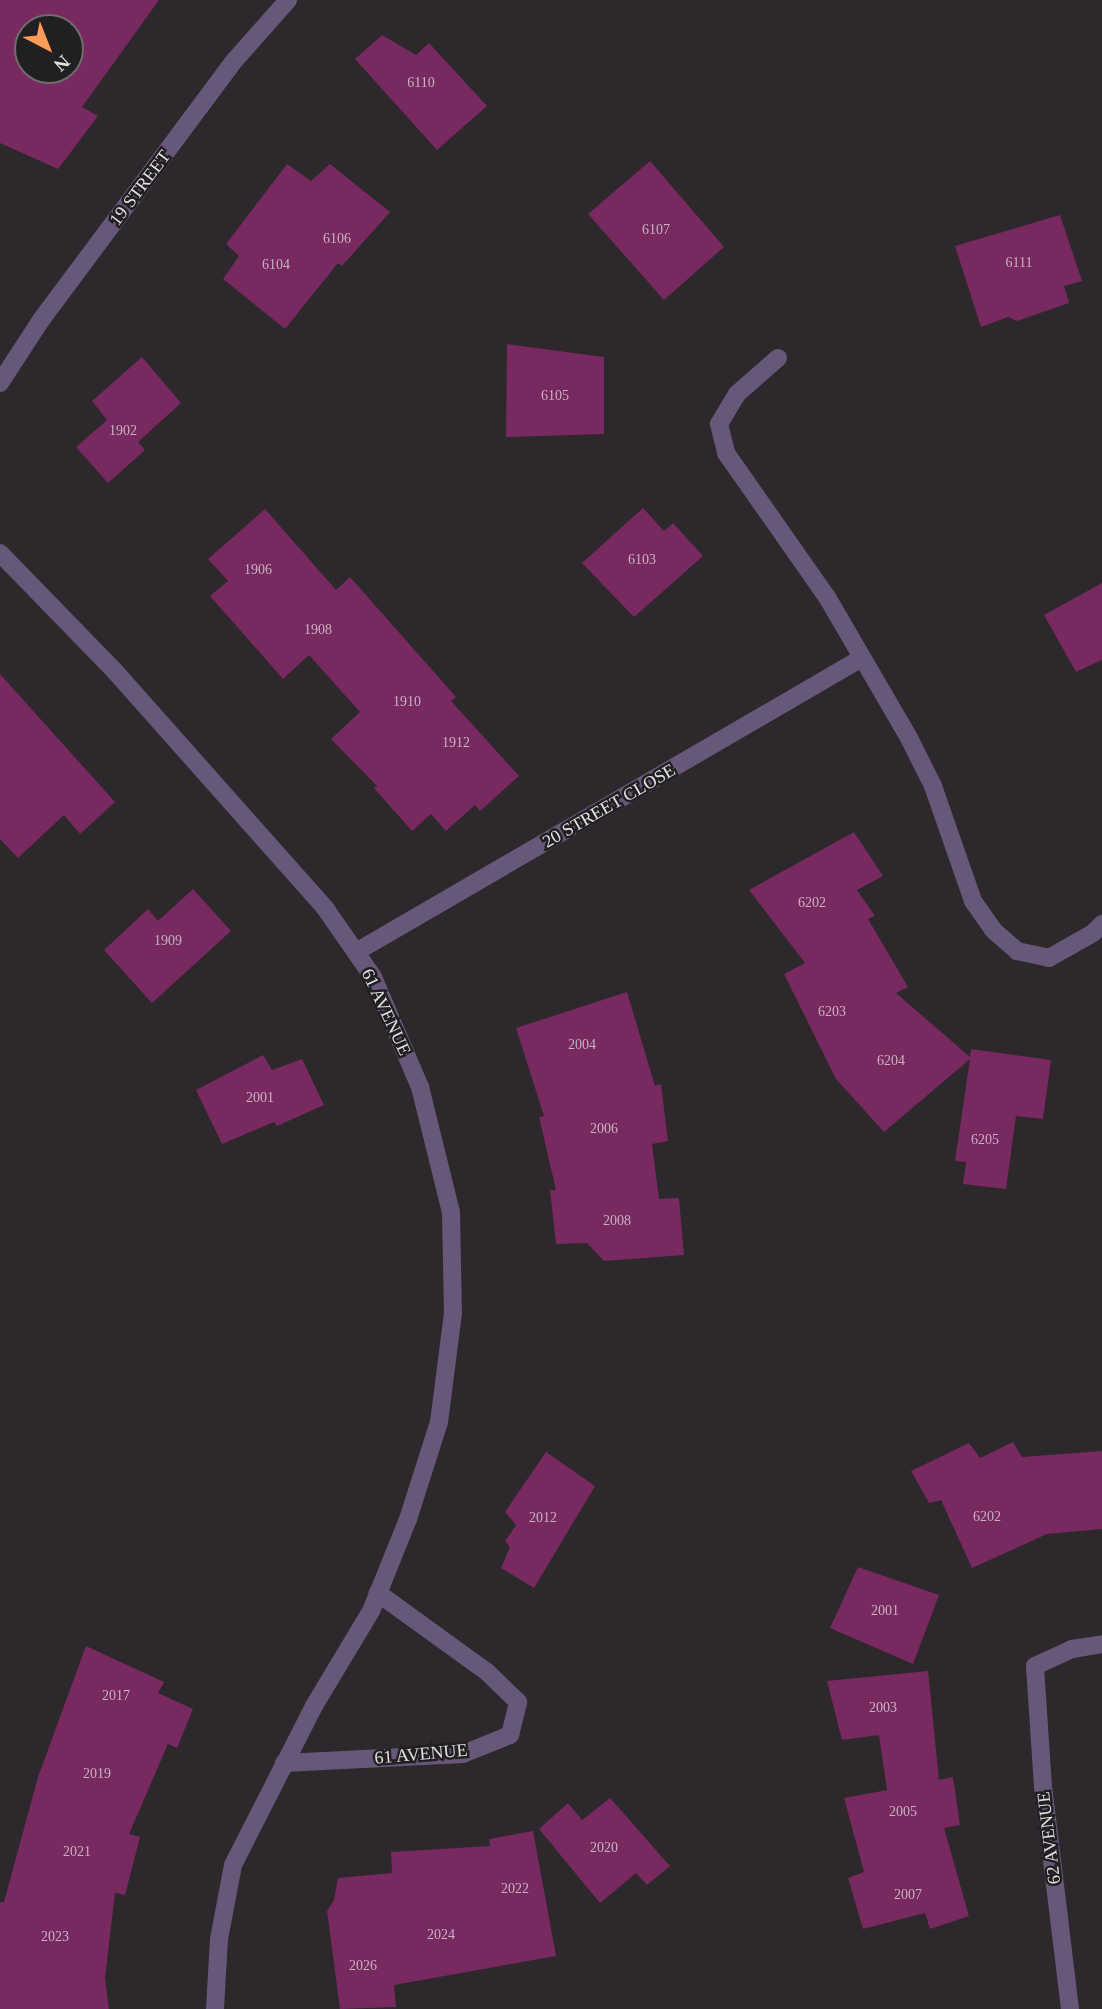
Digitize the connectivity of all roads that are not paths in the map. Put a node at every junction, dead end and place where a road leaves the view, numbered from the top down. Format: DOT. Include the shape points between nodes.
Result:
graph roads {
  1 [pos="288,0"];
  2 [pos="778,358"];
  3 [pos="0,383"];
  4 [pos="0,553"];
  5 [pos="862,658"];
  6 [pos="1102,924"];
  7 [pos="356,952"];
  8 [pos="378,1592"];
  9 [pos="1102,1644"];
  10 [pos="284,1763"];
  11 [pos="215,2009"];
  12 [pos="1070,2009"];
  1 -- 3 [label="street, 19 STREET" via="235,60 41,320"];
  2 -- 5 [label="street" via="737,394 719,424 726,453 827,597"];
  4 -- 7 [label="street, 61 AVENUE" via="112,668 325,908"];
  5 -- 6 [label="street" via="933,786 973,901 993,930 1017,951 1049,958"];
  5 -- 7 [label="street, 20 STREET CLOSE"];
  7 -- 8 [label="street, 61 AVENUE" via="373,977 420,1087 451,1212 453,1313 439,1422 408,1519"];
  8 -- 10 [label="street, 61 AVENUE"];
  8 -- 10 [label="street, 61 AVENUE" via="487,1672 518,1702 510,1735 463,1754"];
  9 -- 12 [label="street, 62 AVENUE" via="1072,1650 1035,1666 1042,1775"];
  10 -- 11 [label="street, 61 AVENUE" via="233,1865 219,1939"];
}
